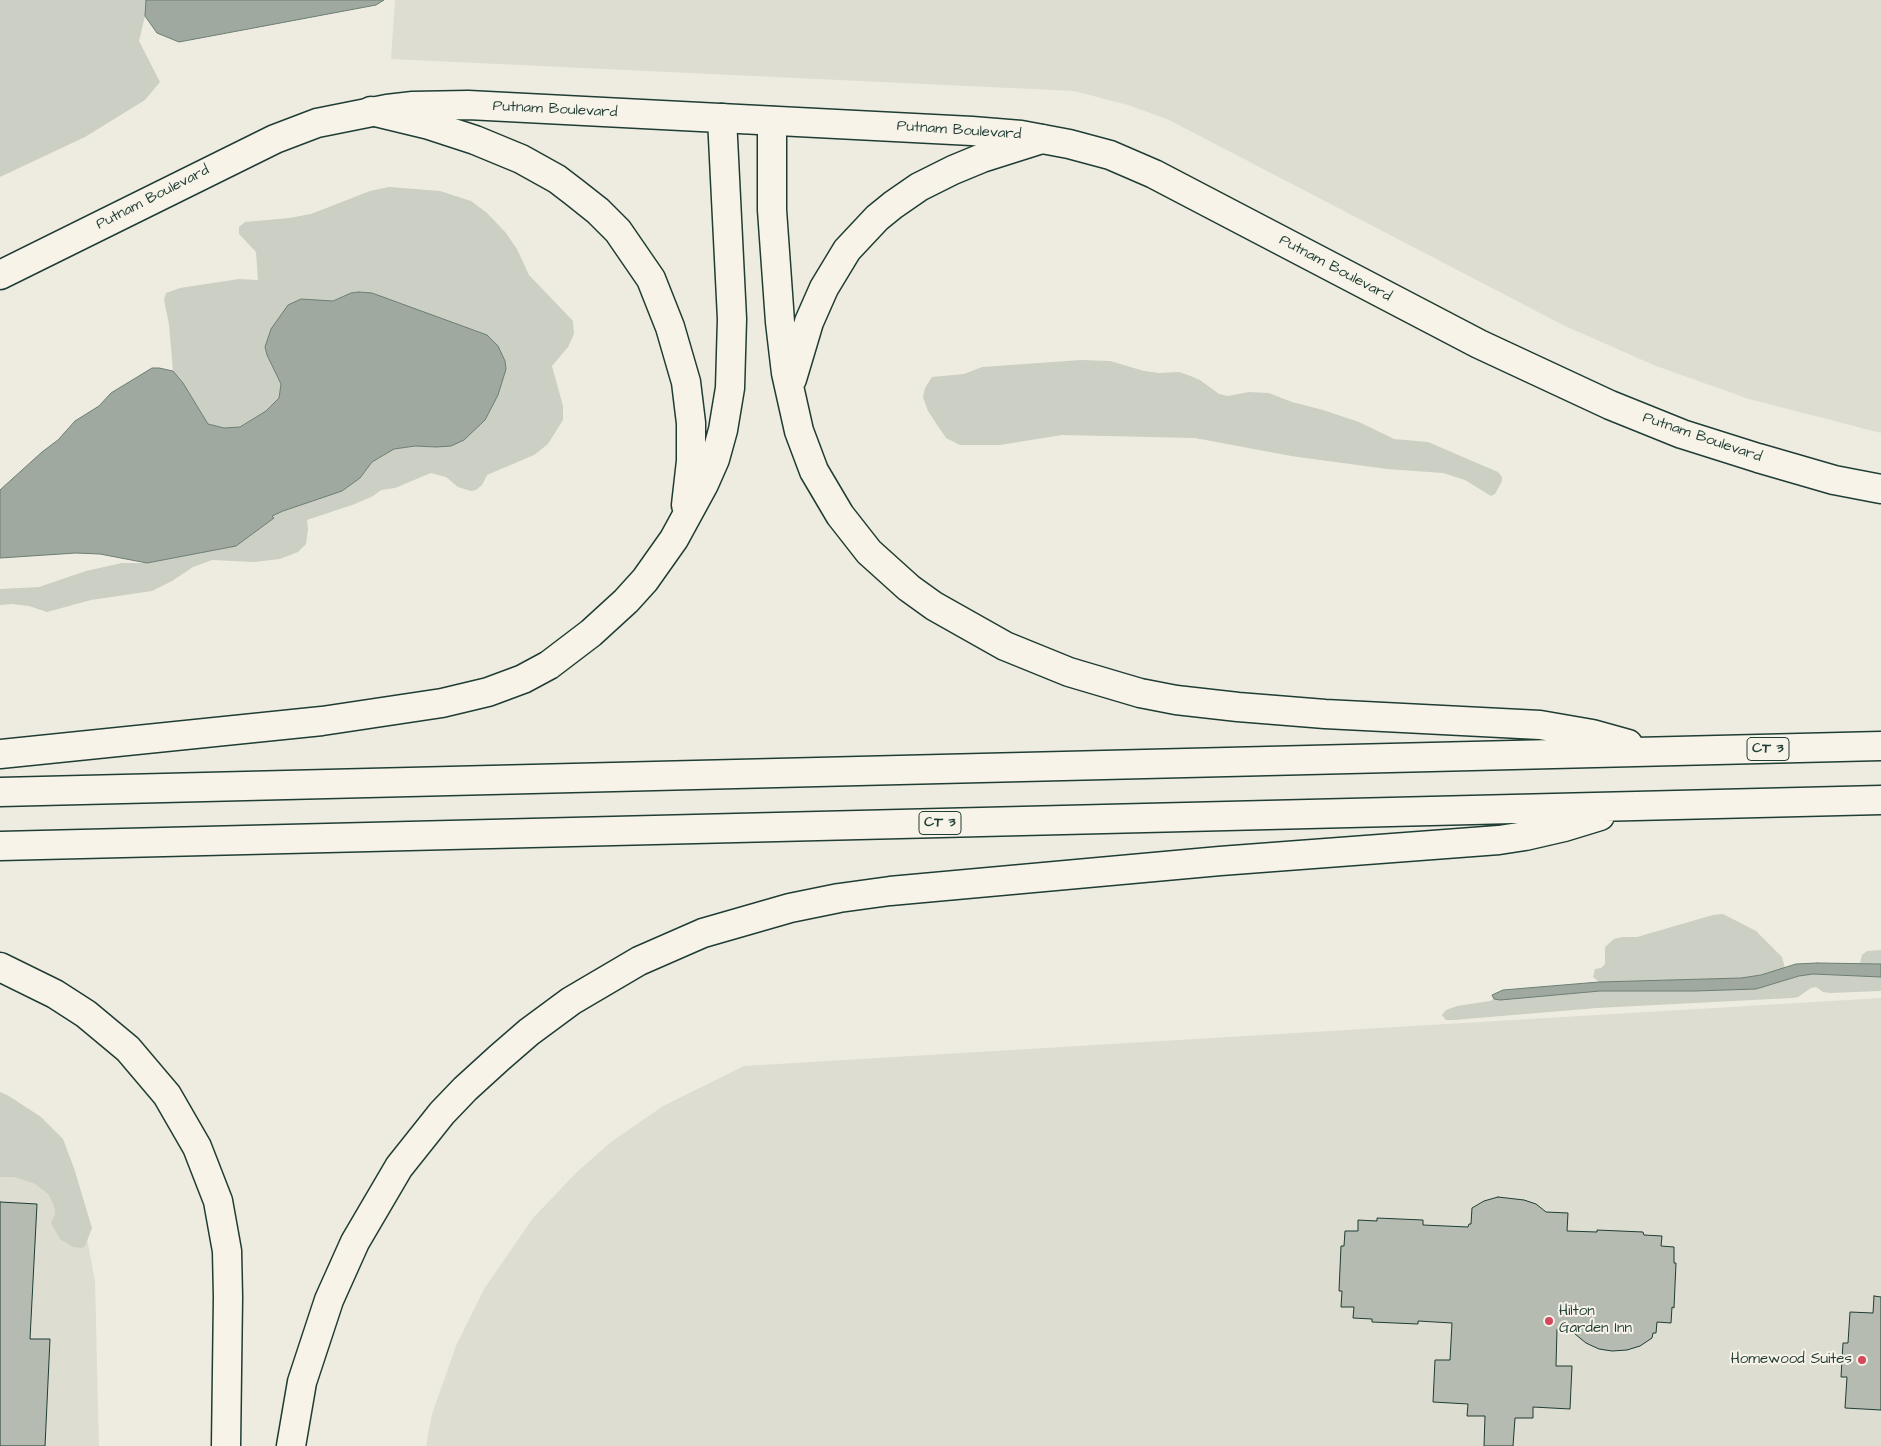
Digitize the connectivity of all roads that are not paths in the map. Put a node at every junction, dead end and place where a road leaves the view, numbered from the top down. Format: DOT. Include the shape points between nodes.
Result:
graph roads {
  1 [pos="371,112"];
  2 [pos="722,118"];
  3 [pos="772,121"];
  4 [pos="1042,139"];
  5 [pos="0,275"];
  6 [pos="790,390"];
  7 [pos="1881,488"];
  8 [pos="683,524"];
  9 [pos="1881,746"];
  10 [pos="1656,752"];
  11 [pos="0,754"];
  12 [pos="0,792"];
  13 [pos="1881,800"];
  14 [pos="1628,806"];
  15 [pos="0,846"];
  16 [pos="0,967"];
  17 [pos="226,1446"];
  18 [pos="291,1446"];
  1 -- 2 [label="main road, Putnam Boulevard" via="413,106 468,105"];
  1 -- 5 [label="main road, Putnam Boulevard" via="317,123 275,139"];
  1 -- 8 [label="main road" via="429,125 521,159 557,179 618,231 654,286 686,382 691,442"];
  2 -- 3 [label="main road, Putnam Boulevard"];
  2 -- 8 [label="main road" via="732,319 730,388 715,459"];
  3 -- 4 [label="main road, Putnam Boulevard" via="972,130"];
  3 -- 6 [label="main road" via="776,277"];
  4 -- 6 [label="main road" via="982,158 939,177 893,205 870,225 848,250 824,288 801,344"];
  4 -- 7 [label="main road, Putnam Boulevard" via="1110,155 1154,174 1479,344 1610,405 1682,434 1758,458 1834,480"];
  6 -- 10 [label="main road" via="799,431 814,471 840,515 869,552 934,606 1036,660 1105,684 1176,700 1325,714 1540,725 1592,734"];
  8 -- 11 [label="main road" via="645,580 591,633 549,665 488,692 360,716"];
  9 -- 10 [label="main road, CT 3"];
  10 -- 12 [label="main road, CT 3"];
  13 -- 14 [label="main road, CT 3"];
  14 -- 15 [label="main road, CT 3"];
  14 -- 18 [label="main road" via="1564,827 1500,840 1220,861 838,898 760,916 703,933 662,950 593,987 529,1032 465,1089 404,1160 355,1242 329,1300 302,1382"];
  16 -- 17 [label="main road" via="55,994 86,1014 128,1049 167,1095 197,1146 218,1201 227,1251"];
}
